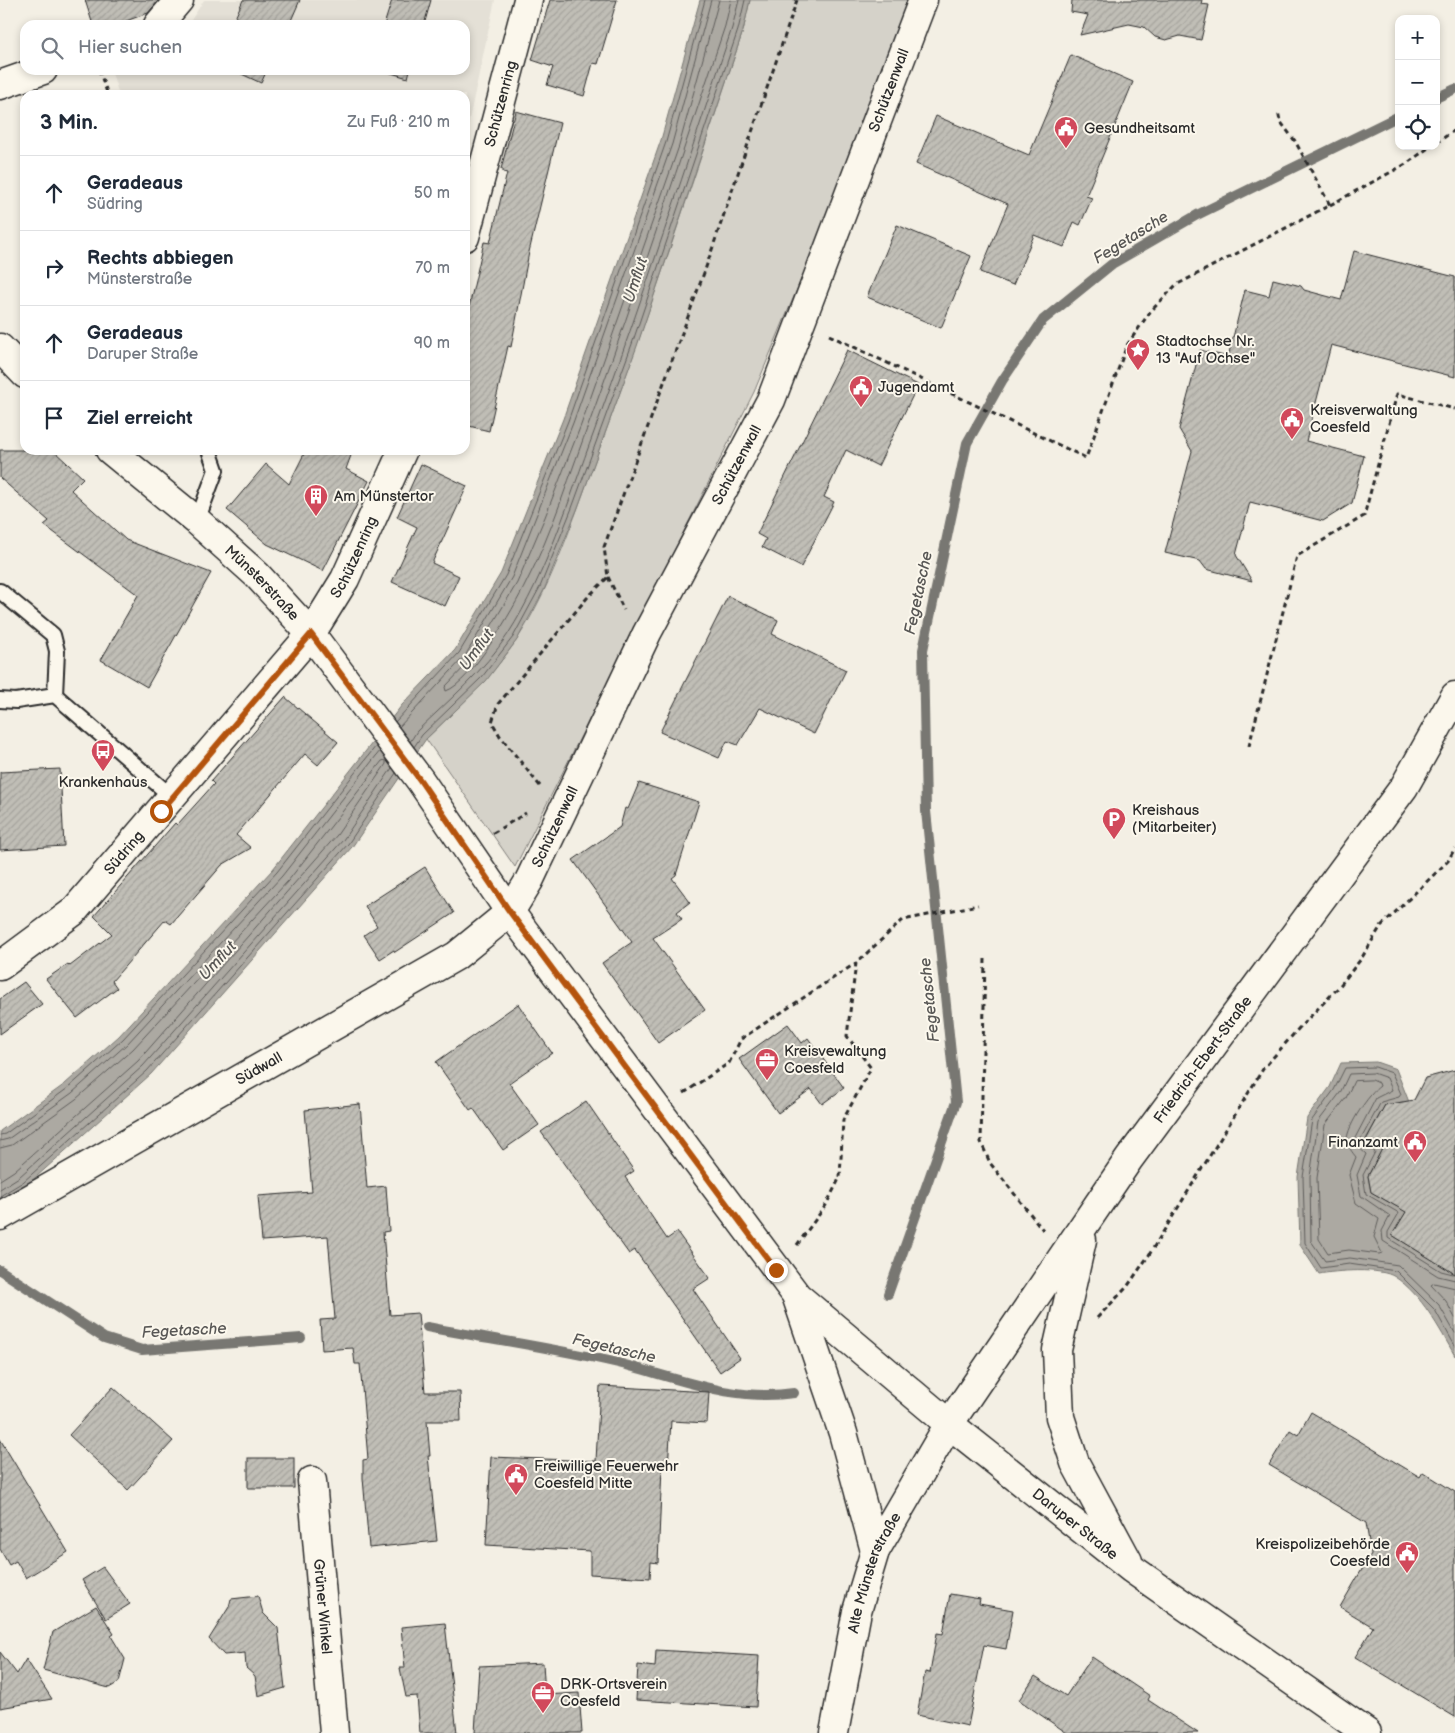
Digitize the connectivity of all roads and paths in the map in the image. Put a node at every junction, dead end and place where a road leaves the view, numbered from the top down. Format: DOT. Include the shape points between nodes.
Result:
graph roads {
  1 [pos="179,0"];
  2 [pos="528,0"];
  3 [pos="797,0"];
  4 [pos="923,0"];
  5 [pos="162,20"];
  6 [pos="29,75"];
  7 [pos="101,75"];
  8 [pos="0,85"];
  9 [pos="106,90"];
  10 [pos="1278,111"];
  11 [pos="1455,130"];
  12 [pos="1440,140"];
  13 [pos="1425,150"];
  14 [pos="1330,205"];
  15 [pos="470,218"];
  16 [pos="801,322"];
  17 [pos="0,348"];
  18 [pos="20,369"];
  19 [pos="1455,409"];
  20 [pos="116,455"];
  21 [pos="211,455"];
  22 [pos="401,455"];
  23 [pos="196,521"];
  24 [pos="0,591"];
  25 [pos="311,634"];
  26 [pos="55,695"];
  27 [pos="1455,696"];
  28 [pos="0,700"];
  29 [pos="1249,746"];
  30 [pos="172,797"];
  31 [pos="556,803"];
  32 [pos="466,848"];
  33 [pos="1455,848"];
  34 [pos="978,905"];
  35 [pos="510,912"];
  36 [pos="985,959"];
  37 [pos="856,963"];
  38 [pos="0,966"];
  39 [pos="658,1111"];
  40 [pos="0,1216"];
  41 [pos="1085,1226"];
  42 [pos="811,1228"];
  43 [pos="1064,1256"];
  44 [pos="797,1296"];
  45 [pos="1094,1322"];
  46 [pos="950,1424"];
  47 [pos="312,1481"];
  48 [pos="875,1551"];
  49 [pos="1132,1569"];
  50 [pos="334,1733"];
  51 [pos="834,1733"];
  52 [pos="1367,1733"];
  1 -- 5 [label="street"];
  2 -- 15 [label="street, Schützenring"];
  3 -- 31 [label="path" via="705,270 604,547 608,577 498,704 492,722"];
  4 -- 16 [label="street, Schützenwall"];
  6 -- 8 [label="street"];
  7 -- 9 [label="path"];
  10 -- 14 [label="path" via="1280,121 1300,149"];
  11 -- 12 [label="path"];
  13 -- 14 [label="path"];
  14 -- 16 [label="path" via="1176,285 1150,312 1127,345 1086,458"];
  16 -- 31 [label="street, Schützenwall" via="771,400"];
  17 -- 18 [label="street"];
  19 -- 29 [label="path" via="1397,394 1364,516 1297,556"];
  20 -- 23 [label="street, Münsterstraße"];
  21 -- 23 [label="lane" via="216,470"];
  22 -- 25 [label="street, Schützenring" via="345,579"];
  23 -- 25 [label="street, Münsterstraße" via="257,575"];
  24 -- 26 [label="lane" via="53,635"];
  25 -- 30 [label="street, Südring"];
  25 -- 32 [label="street, Münsterstraße" via="420,780"];
  26 -- 28 [label="lane"];
  26 -- 30 [label="lane"];
  27 -- 41 [label="street, Friedrich-Ebert-Straße" via="1404,787 1129,1159"];
  30 -- 38 [label="street, Südring" via="73,912"];
  31 -- 32 [label="path" via="540,805"];
  31 -- 35 [label="street, Schützenwall" via="530,881"];
  32 -- 35 [label="street, Münsterstraße"];
  33 -- 45 [label="path" via="1448,861 1382,926 1362,959 1264,1069 1149,1255 1127,1287"];
  34 -- 37 [label="path" via="903,920"];
  35 -- 39 [label="street, Daruper Straße"];
  35 -- 40 [label="street, Südwall" via="456,956"];
  36 -- 43 [label="path" via="981,1142 990,1164"];
  37 -- 39 [label="path" via="741,1039 729,1063"];
  37 -- 42 [label="path" via="847,1036 871,1068 843,1120 840,1177"];
  39 -- 44 [label="street, Daruper Straße"];
  41 -- 43 [label="street, Friedrich-Ebert-Straße"];
  41 -- 49 [label="street" via="1057,1350 1060,1417 1075,1463"];
  43 -- 46 [label="street, Friedrich-Ebert-Straße"];
  44 -- 46 [label="street, Daruper Straße"];
  44 -- 48 [label="street, Daruper Straße" via="840,1425"];
  46 -- 48 [label="street, Alte Münsterstraße"];
  46 -- 49 [label="street, Daruper Straße"];
  47 -- 50 [label="street, Grüner Winkel"];
  48 -- 51 [label="street, Alte Münsterstraße" via="857,1611"];
  49 -- 52 [label="street, Daruper Straße"];
}
